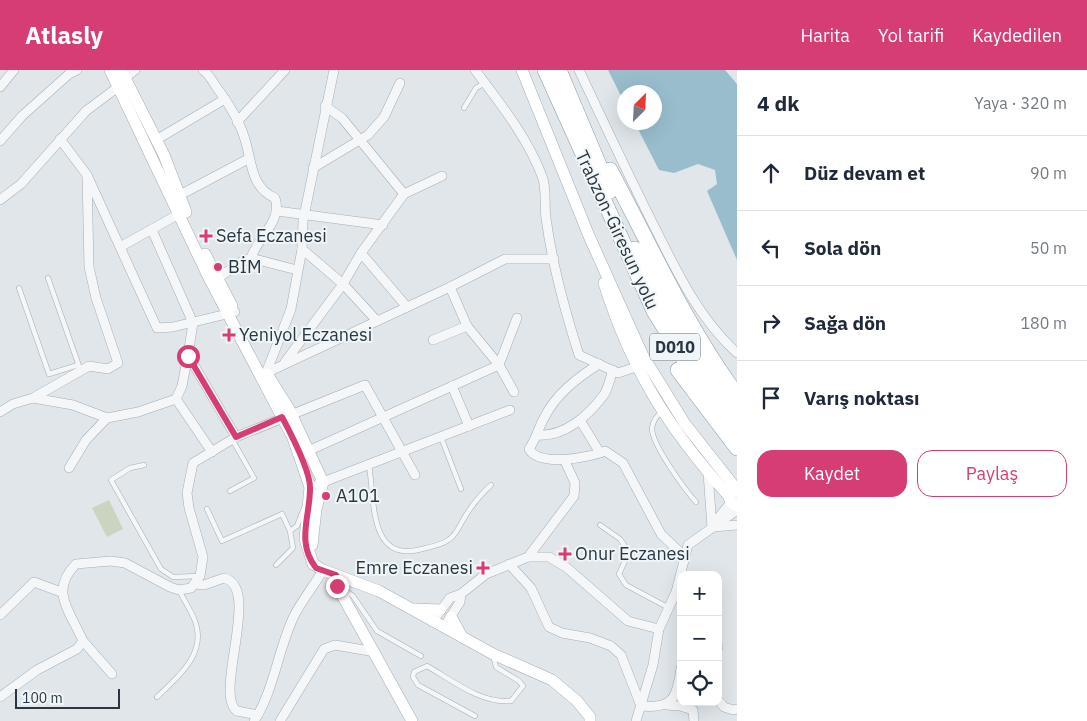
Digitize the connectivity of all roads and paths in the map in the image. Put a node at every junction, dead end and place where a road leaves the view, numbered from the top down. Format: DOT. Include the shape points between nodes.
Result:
graph roads {
  1 [pos="14,70"];
  2 [pos="76,70"];
  3 [pos="110,70"];
  4 [pos="135,70"];
  5 [pos="203,70"];
  6 [pos="284,70"];
  7 [pos="334,70"];
  8 [pos="475,70"];
  9 [pos="522,70"];
  10 [pos="545,70"];
  11 [pos="559,70"];
  12 [pos="579,70"];
  13 [pos="121,78"];
  14 [pos="400,83"];
  15 [pos="485,83"];
  16 [pos="0,87"];
  17 [pos="225,99"];
  18 [pos="325,106"];
  19 [pos="569,107"];
  20 [pos="464,108"];
  21 [pos="238,122"];
  22 [pos="60,139"];
  23 [pos="156,140"];
  24 [pos="361,140"];
  25 [pos="0,142"];
  26 [pos="248,159"];
  27 [pos="313,168"];
  28 [pos="87,175"];
  29 [pos="442,176"];
  30 [pos="404,194"];
  31 [pos="180,195"];
  32 [pos="0,200"];
  33 [pos="277,211"];
  34 [pos="179,214"];
  35 [pos="304,214"];
  36 [pos="383,225"];
  37 [pos="152,230"];
  38 [pos="589,236"];
  39 [pos="120,247"];
  40 [pos="302,249"];
  41 [pos="631,252"];
  42 [pos="360,253"];
  43 [pos="251,258"];
  44 [pos="554,259"];
  45 [pos="297,270"];
  46 [pos="48,278"];
  47 [pos="218,278"];
  48 [pos="343,284"];
  49 [pos="450,287"];
  50 [pos="19,288"];
  51 [pos="407,308"];
  52 [pos="231,313"];
  53 [pos="517,318"];
  54 [pos="378,321"];
  55 [pos="193,322"];
  56 [pos="467,326"];
  57 [pos="433,340"];
  58 [pos="737,353"];
  59 [pos="188,356"];
  60 [pos="283,364"];
  61 [pos="499,364"];
  62 [pos="599,364"];
  63 [pos="636,367"];
  64 [pos="79,368"];
  65 [pos="613,370"];
  66 [pos="266,372"];
  67 [pos="452,386"];
  68 [pos="514,392"];
  69 [pos="737,395"];
  70 [pos="33,398"];
  71 [pos="176,399"];
  72 [pos="510,410"];
  73 [pos="0,412"];
  74 [pos="662,412"];
  75 [pos="737,412"];
  76 [pos="286,415"];
  77 [pos="382,417"];
  78 [pos="107,418"];
  79 [pos="580,420"];
  80 [pos="469,426"];
  81 [pos="737,430"];
  82 [pos="538,435"];
  83 [pos="441,437"];
  84 [pos="234,438"];
  85 [pos="737,448"];
  86 [pos="308,451"];
  87 [pos="212,452"];
  88 [pos="402,453"];
  89 [pos="600,453"];
  90 [pos="564,459"];
  91 [pos="144,465"];
  92 [pos="369,466"];
  93 [pos="69,468"];
  94 [pos="708,473"];
  95 [pos="415,475"];
  96 [pos="323,482"];
  97 [pos="491,484"];
  98 [pos="310,487"];
  99 [pos="461,489"];
  100 [pos="737,490"];
  101 [pos="230,491"];
  102 [pos="696,502"];
  103 [pos="736,503"];
  104 [pos="208,509"];
  105 [pos="600,525"];
  106 [pos="737,525"];
  107 [pos="712,527"];
  108 [pos="290,531"];
  109 [pos="528,557"];
  110 [pos="685,557"];
  111 [pos="509,564"];
  112 [pos="276,565"];
  113 [pos="323,570"];
  114 [pos="198,580"];
  115 [pos="337,581"];
  116 [pos="179,590"];
  117 [pos="61,592"];
  118 [pos="461,594"];
  119 [pos="410,608"];
  120 [pos="669,608"];
  121 [pos="440,610"];
  122 [pos="0,615"];
  123 [pos="451,616"];
  124 [pos="437,625"];
  125 [pos="659,629"];
  126 [pos="463,638"];
  127 [pos="83,641"];
  128 [pos="375,652"];
  129 [pos="493,654"];
  130 [pos="421,656"];
  131 [pos="112,674"];
  132 [pos="677,690"];
  133 [pos="157,697"];
  134 [pos="0,698"];
  135 [pos="666,705"];
  136 [pos="722,705"];
  137 [pos="641,706"];
  138 [pos="737,709"];
  139 [pos="475,716"];
  140 [pos="256,718"];
  141 [pos="280,721"];
  142 [pos="412,721"];
  143 [pos="590,721"];
  144 [pos="636,721"];
  145 [pos="694,721"];
  1 -- 16 [label="street"];
  2 -- 25 [label="street" via="22,116"];
  3 -- 13 [label="street"];
  4 -- 13 [label="street"];
  5 -- 17 [label="street"];
  6 -- 21 [label="street"];
  7 -- 18 [label="street"];
  8 -- 15 [label="street"];
  9 -- 38 [label="street"];
  10 -- 19 [label="highway, Trabzon-Giresun yolu / D010"];
  11 -- 19 [label="highway, Trabzon-Giresun yolu / D010"];
  12 -- 58 [label="street" via="690,296"];
  13 -- 22 [label="street"];
  13 -- 23 [label="street"];
  13 -- 34 [label="street"];
  14 -- 24 [label="street" via="384,117"];
  15 -- 20 [label="lane" via="476,88"];
  15 -- 44 [label="street" via="518,129 543,178"];
  17 -- 21 [label="street"];
  17 -- 23 [label="street"];
  18 -- 24 [label="street" via="342,118"];
  18 -- 27 [label="street"];
  19 -- 41 [label="highway, Trabzon-Giresun yolu / D010"];
  19 -- 69 [label="highway" via="714,365"];
  19 -- 85 [label="highway" via="599,210 631,287 690,389"];
  21 -- 26 [label="street"];
  22 -- 28 [label="street"];
  22 -- 32 [label="street" via="21,184"];
  23 -- 31 [label="street"];
  24 -- 27 [label="street"];
  24 -- 30 [label="street"];
  26 -- 31 [label="street"];
  26 -- 33 [label="street" via="265,193 276,198"];
  27 -- 35 [label="street"];
  28 -- 39 [label="street"];
  28 -- 64 [label="street" via="89,267 118,363 108,369"];
  29 -- 30 [label="street"];
  30 -- 36 [label="street"];
  31 -- 47 [label="street"];
  33 -- 35 [label="street"];
  33 -- 43 [label="street"];
  34 -- 37 [label="street"];
  34 -- 52 [label="street"];
  35 -- 36 [label="street"];
  35 -- 40 [label="street"];
  36 -- 42 [label="street"];
  37 -- 39 [label="street"];
  37 -- 55 [label="street"];
  38 -- 63 [label="street" via="616,323"];
  38 -- 100 [label="street" via="643,356 685,424"];
  39 -- 55 [label="street" via="157,328"];
  40 -- 45 [label="street"];
  40 -- 48 [label="street"];
  41 -- 75 [label="highway, Trabzon-Giresun yolu / D010" via="705,372"];
  41 -- 81 [label="highway, Trabzon-Giresun yolu / D010" via="654,311 679,355"];
  42 -- 48 [label="street"];
  42 -- 51 [label="street"];
  43 -- 45 [label="street"];
  43 -- 47 [label="street"];
  44 -- 49 [label="street" via="505,259"];
  44 -- 62 [label="street" via="579,355"];
  45 -- 66 [label="street" via="291,309"];
  46 -- 64 [label="lane"];
  47 -- 52 [label="street"];
  48 -- 54 [label="street"];
  48 -- 60 [label="street"];
  49 -- 51 [label="street"];
  49 -- 56 [label="street"];
  50 -- 64 [label="lane" via="49,374"];
  51 -- 54 [label="street"];
  52 -- 55 [label="street"];
  52 -- 66 [label="street"];
  52 -- 76 [label="street"];
  53 -- 61 [label="street"];
  54 -- 60 [label="street"];
  55 -- 59 [label="street"];
  56 -- 57 [label="street"];
  56 -- 61 [label="street"];
  59 -- 71 [label="street"];
  59 -- 84 [label="street"];
  60 -- 66 [label="street"];
  61 -- 67 [label="street"];
  61 -- 68 [label="street"];
  62 -- 65 [label="street"];
  62 -- 82 [label="street" via="564,390 544,418"];
  63 -- 65 [label="street" via="618,373"];
  63 -- 74 [label="street"];
  64 -- 70 [label="street"];
  65 -- 79 [label="street" via="605,395"];
  66 -- 76 [label="street"];
  67 -- 77 [label="street"];
  67 -- 80 [label="street"];
  70 -- 73 [label="street"];
  70 -- 78 [label="street" via="73,405"];
  71 -- 78 [label="street"];
  71 -- 87 [label="street"];
  72 -- 80 [label="street"];
  74 -- 94 [label="street"];
  74 -- 102 [label="lane" via="656,417 652,430 683,489"];
  76 -- 77 [label="street" via="365,384"];
  76 -- 84 [label="street"];
  76 -- 86 [label="street"];
  76 -- 98 [label="street"];
  77 -- 86 [label="street"];
  77 -- 88 [label="street"];
  78 -- 93 [label="street" via="86,440"];
  79 -- 82 [label="street" via="552,436"];
  79 -- 89 [label="street"];
  80 -- 83 [label="street"];
  82 -- 90 [label="street" via="529,449 532,454 539,458"];
  83 -- 88 [label="street"];
  83 -- 99 [label="lane"];
  84 -- 87 [label="street"];
  84 -- 101 [label="lane" via="254,478"];
  86 -- 96 [label="street"];
  87 -- 114 [label="street" via="193,463 187,493 203,557"];
  88 -- 92 [label="street"];
  88 -- 95 [label="street"];
  89 -- 90 [label="street" via="592,457"];
  89 -- 110 [label="street" via="605,451 622,463 661,534"];
  90 -- 109 [label="street" via="575,483 574,496"];
  91 -- 114 [label="lane" via="130,468 111,480 161,569 174,577"];
  92 -- 96 [label="street"];
  92 -- 97 [label="lane" via="376,525 390,546 410,551 438,545 453,537 479,495"];
  94 -- 103 [label="street"];
  94 -- 107 [label="street"];
  96 -- 98 [label="street"];
  96 -- 113 [label="street" via="311,538"];
  98 -- 108 [label="lane" via="298,526"];
  98 -- 113 [label="street" via="305,538 313,564"];
  103 -- 107 [label="street"];
  104 -- 108 [label="lane" via="222,541 282,514"];
  105 -- 120 [label="lane" via="620,539 629,552 619,574 626,585"];
  106 -- 107 [label="street"];
  107 -- 110 [label="street" via="688,545"];
  108 -- 112 [label="lane" via="293,548"];
  109 -- 111 [label="street"];
  109 -- 125 [label="street" via="549,557 566,567 628,621"];
  110 -- 120 [label="street"];
  111 -- 118 [label="street" via="486,574"];
  111 -- 137 [label="street" via="531,588 549,627 611,646 621,655"];
  113 -- 115 [label="street"];
  113 -- 140 [label="street" via="295,616 274,668 266,701"];
  114 -- 116 [label="street" via="191,588"];
  114 -- 140 [label="street" via="204,585 224,578 236,586 238,624 230,702 237,711"];
  115 -- 119 [label="street" via="379,591"];
  115 -- 128 [label="street"];
  115 -- 130 [label="lane" via="353,596 377,631"];
  116 -- 117 [label="street" via="126,563 111,561 76,564"];
  116 -- 133 [label="lane" via="194,620 196,646 187,667"];
  117 -- 122 [label="street" via="34,582"];
  117 -- 127 [label="street"];
  118 -- 121 [label="street" via="450,598"];
  118 -- 123 [label="street"];
  119 -- 121 [label="street"];
  119 -- 124 [label="street"];
  120 -- 125 [label="street"];
  121 -- 123 [label="street"];
  121 -- 124 [label="street"];
  123 -- 124 [label="street"];
  123 -- 126 [label="street"];
  124 -- 126 [label="street"];
  125 -- 137 [label="street"];
  126 -- 129 [label="street"];
  127 -- 131 [label="street"];
  127 -- 134 [label="street" via="77,649 37,670"];
  128 -- 141 [label="street" via="335,645 324,649"];
  128 -- 142 [label="street"];
  129 -- 139 [label="lane" via="496,667 523,686 511,701 498,702 474,692 428,666 414,672 418,685"];
  129 -- 143 [label="street" via="552,680 577,701"];
  132 -- 135 [label="street" via="676,696"];
  135 -- 137 [label="street" via="656,708"];
  135 -- 145 [label="street" via="688,707 693,710"];
  136 -- 138 [label="street"];
  137 -- 144 [label="street"];
}
